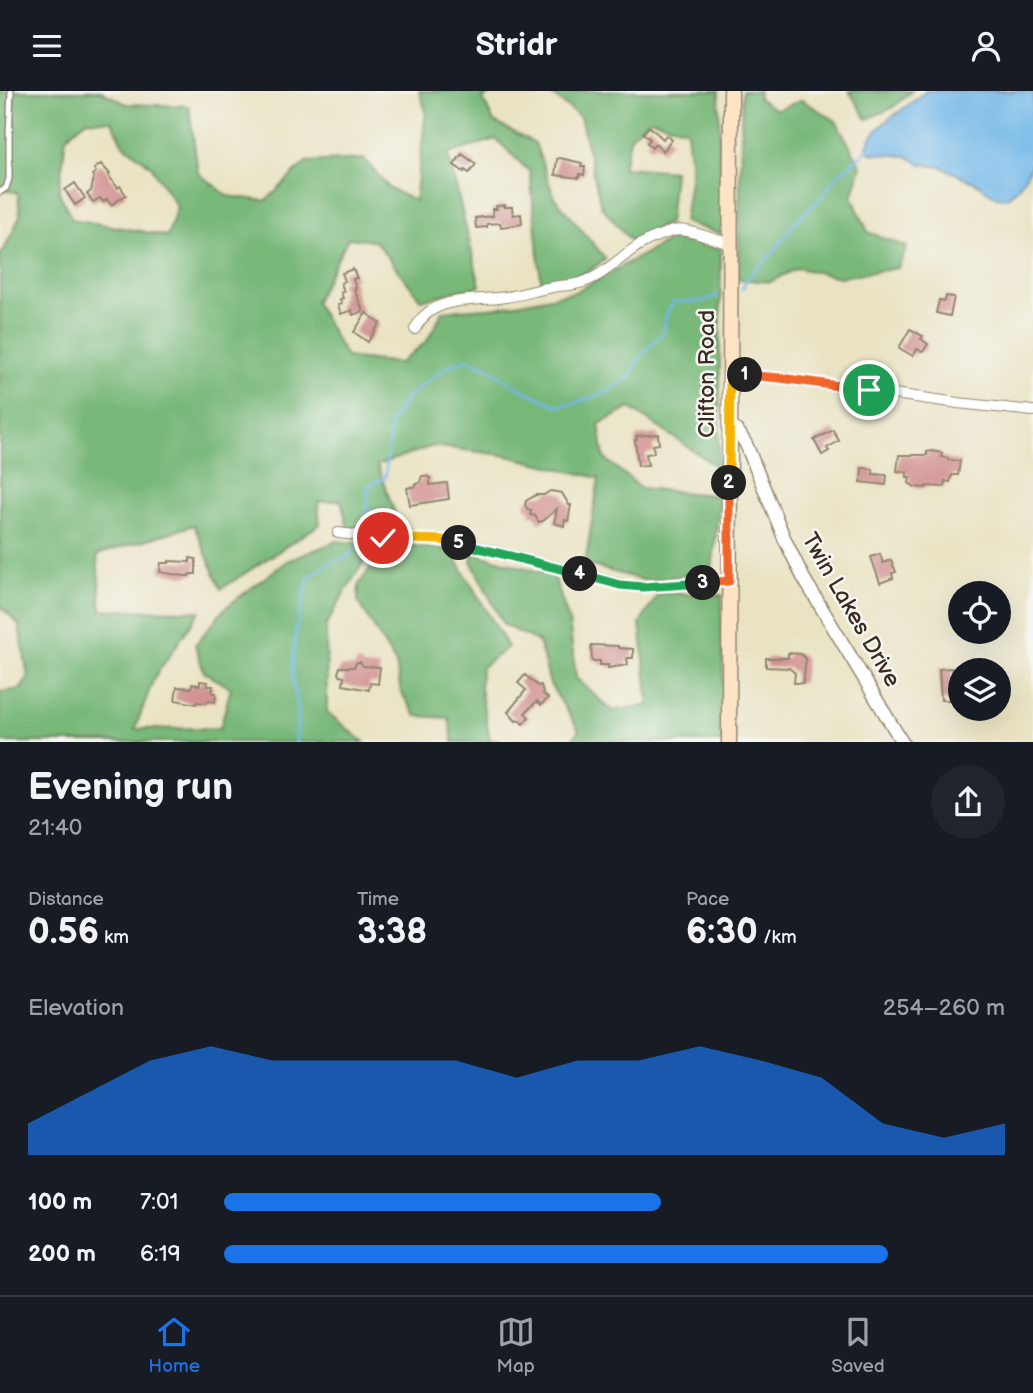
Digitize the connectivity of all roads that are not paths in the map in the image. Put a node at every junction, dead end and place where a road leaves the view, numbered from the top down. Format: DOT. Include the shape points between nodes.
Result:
graph roads {
  1 [pos="11,91"];
  2 [pos="731,91"];
  3 [pos="0,192"];
  4 [pos="730,243"];
  5 [pos="415,329"];
  6 [pos="730,374"];
  7 [pos="1033,411"];
  8 [pos="729,424"];
  9 [pos="338,533"];
  10 [pos="729,581"];
  11 [pos="729,742"];
  12 [pos="902,742"];
  1 -- 3 [label="lane" via="9,179"];
  2 -- 4 [label="main road, Clifton Road"];
  4 -- 5 [label="street" via="672,231 638,246 593,279 517,296 446,303 426,313"];
  4 -- 6 [label="main road, Clifton Road"];
  6 -- 7 [label="street"];
  6 -- 8 [label="main road, Clifton Road"];
  8 -- 10 [label="main road, Clifton Road"];
  8 -- 12 [label="street, Twin Lakes Drive" via="746,445 803,577"];
  9 -- 10 [label="street" via="442,540 628,586"];
  10 -- 11 [label="main road, Clifton Road"];
}
